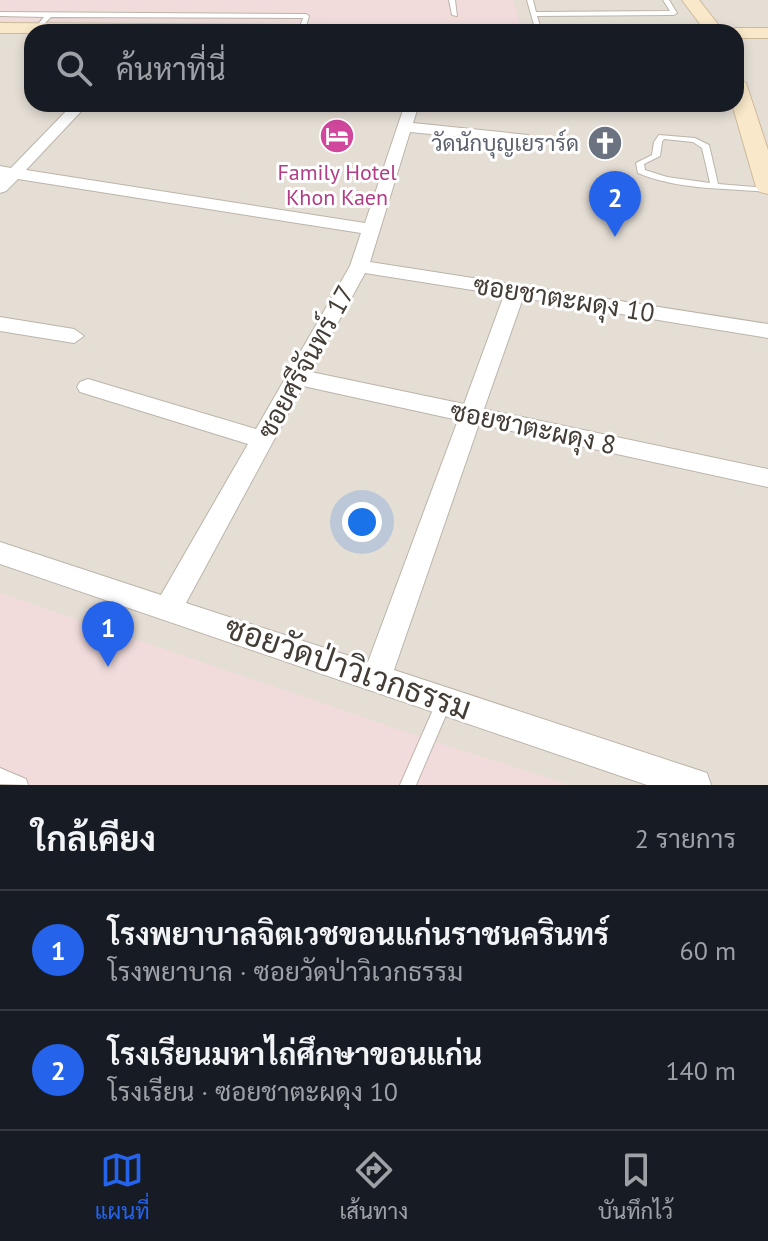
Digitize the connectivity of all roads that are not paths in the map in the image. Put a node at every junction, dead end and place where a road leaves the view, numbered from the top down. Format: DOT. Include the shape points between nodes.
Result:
graph roads {
  1 [pos="452,0"];
  2 [pos="530,0"];
  3 [pos="666,0"];
  4 [pos="690,0"];
  5 [pos="558,5"];
  6 [pos="0,14"];
  7 [pos="561,14"];
  8 [pos="455,15"];
  9 [pos="29,24"];
  10 [pos="537,24"];
  11 [pos="542,24"];
  12 [pos="709,24"];
  13 [pos="0,28"];
  14 [pos="24,28"];
  15 [pos="24,33"];
  16 [pos="744,33"];
  17 [pos="768,33"];
  18 [pos="0,41"];
  19 [pos="744,45"];
  20 [pos="768,46"];
  21 [pos="744,109"];
  22 [pos="72,112"];
  23 [pos="409,112"];
  24 [pos="404,127"];
  25 [pos="523,138"];
  26 [pos="8,172"];
  27 [pos="714,184"];
  28 [pos="0,188"];
  29 [pos="768,188"];
  30 [pos="372,229"];
  31 [pos="359,266"];
  32 [pos="515,292"];
  33 [pos="0,324"];
  34 [pos="768,331"];
  35 [pos="74,336"];
  36 [pos="298,377"];
  37 [pos="88,387"];
  38 [pos="471,415"];
  39 [pos="263,440"];
  40 [pos="768,478"];
  41 [pos="0,553"];
  42 [pos="169,607"];
  43 [pos="377,677"];
  44 [pos="444,701"];
  45 [pos="0,776"];
  46 [pos="20,785"];
  47 [pos="408,785"];
  48 [pos="695,785"];
  1 -- 8 [label="lane"];
  2 -- 10 [label="lane"];
  3 -- 7 [label="lane" via="674,13"];
  4 -- 12 [label="main road"];
  5 -- 7 [label="lane"];
  6 -- 9 [label="lane"];
  7 -- 11 [label="lane"];
  13 -- 14 [label="main road"];
  15 -- 18 [label="main road"];
  16 -- 17 [label="main road"];
  19 -- 20 [label="main road"];
  21 -- 29 [label="main road"];
  22 -- 26 [label="street"];
  23 -- 24 [label="street, ซอยศรีจันทร์ 17"];
  24 -- 25 [label="street"];
  24 -- 30 [label="street, ซอยศรีจันทร์ 17"];
  26 -- 28 [label="street"];
  26 -- 30 [label="street"];
  27 -- 27 [label="lane" via="649,176 640,163 656,156 662,137 695,140 706,147"];
  27 -- 29 [label="lane"];
  30 -- 31 [label="street, ซอยศรีจันทร์ 17"];
  31 -- 32 [label="street, ซอยชาตะผดุง 10"];
  31 -- 36 [label="street, ซอยศรีจันทร์ 17"];
  32 -- 34 [label="street, ซอยชาตะผดุง 10"];
  32 -- 38 [label="street"];
  33 -- 35 [label="street"];
  36 -- 38 [label="street, ซอยชาตะผดุง 8"];
  36 -- 39 [label="street, ซอยศรีจันทร์ 17"];
  37 -- 39 [label="street"];
  38 -- 40 [label="street, ซอยชาตะผดุง 8"];
  38 -- 43 [label="street"];
  39 -- 42 [label="street, ซอยศรีจันทร์ 17"];
  41 -- 42 [label="street, ซอยวัดป่าวิเวกธรรม"];
  42 -- 43 [label="street, ซอยวัดป่าวิเวกธรรม"];
  43 -- 44 [label="street, ซอยวัดป่าวิเวกธรรม"];
  44 -- 47 [label="lane"];
  44 -- 48 [label="street, ซอยวัดป่าวิเวกธรรม"];
  45 -- 46 [label="lane"];
}
